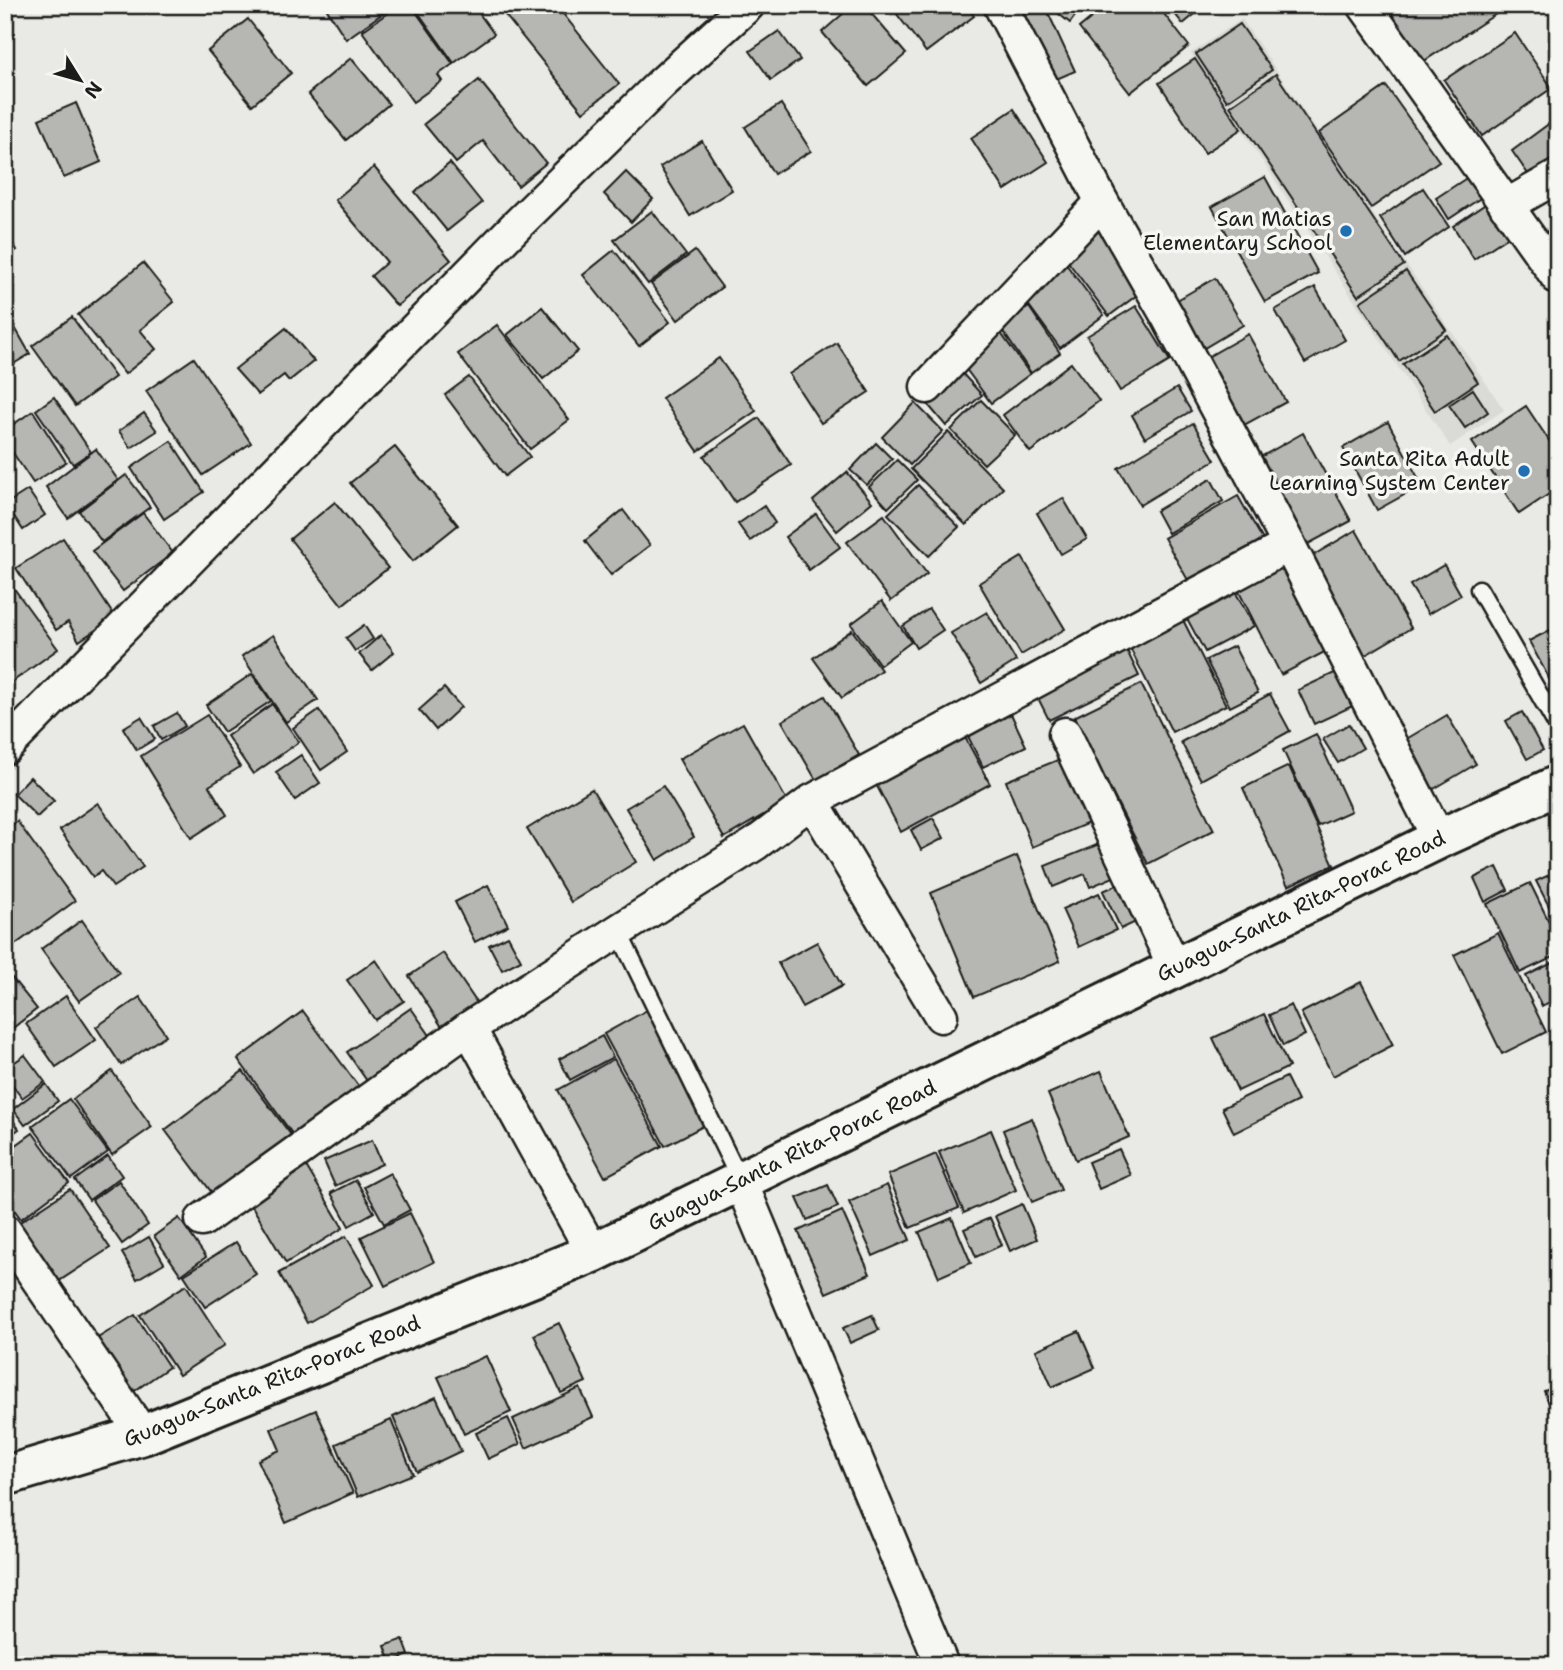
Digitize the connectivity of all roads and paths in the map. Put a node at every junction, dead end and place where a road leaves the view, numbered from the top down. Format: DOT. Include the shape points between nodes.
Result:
graph roads {
  1 [pos="748,5"];
  2 [pos="1000,5"];
  3 [pos="1364,5"];
  4 [pos="1558,176"];
  5 [pos="1102,202"];
  6 [pos="1506,206"];
  7 [pos="1558,278"];
  8 [pos="927,387"];
  9 [pos="1289,545"];
  10 [pos="1479,589"];
  11 [pos="1558,727"];
  12 [pos="1065,734"];
  13 [pos="5,748"];
  14 [pos="1558,785"];
  15 [pos="812,802"];
  16 [pos="1438,839"];
  17 [pos="618,931"];
  18 [pos="1175,968"];
  19 [pos="941,1016"];
  20 [pos="469,1028"];
  21 [pos="740,1180"];
  22 [pos="202,1220"];
  23 [pos="5,1231"];
  24 [pos="593,1253"];
  25 [pos="143,1435"];
  26 [pos="5,1476"];
  27 [pos="942,1665"];
  1 -- 13 [label="street" via="515,227"];
  2 -- 5 [label="street"];
  3 -- 6 [label="street"];
  4 -- 6 [label="street"];
  5 -- 8 [label="street"];
  5 -- 9 [label="street"];
  6 -- 7 [label="street"];
  9 -- 15 [label="street"];
  9 -- 16 [label="street"];
  10 -- 11 [label="lane"];
  12 -- 18 [label="street"];
  14 -- 16 [label="main road, Guagua-Santa Rita-Porac Road"];
  15 -- 17 [label="street"];
  15 -- 19 [label="street"];
  16 -- 18 [label="main road, Guagua-Santa Rita-Porac Road"];
  17 -- 20 [label="street"];
  17 -- 21 [label="lane"];
  18 -- 21 [label="main road, Guagua-Santa Rita-Porac Road"];
  20 -- 22 [label="street"];
  20 -- 24 [label="street"];
  21 -- 24 [label="main road, Guagua-Santa Rita-Porac Road"];
  21 -- 27 [label="street"];
  23 -- 25 [label="street"];
  24 -- 25 [label="main road, Guagua-Santa Rita-Porac Road"];
  25 -- 26 [label="main road, Guagua-Santa Rita-Porac Road"];
}
